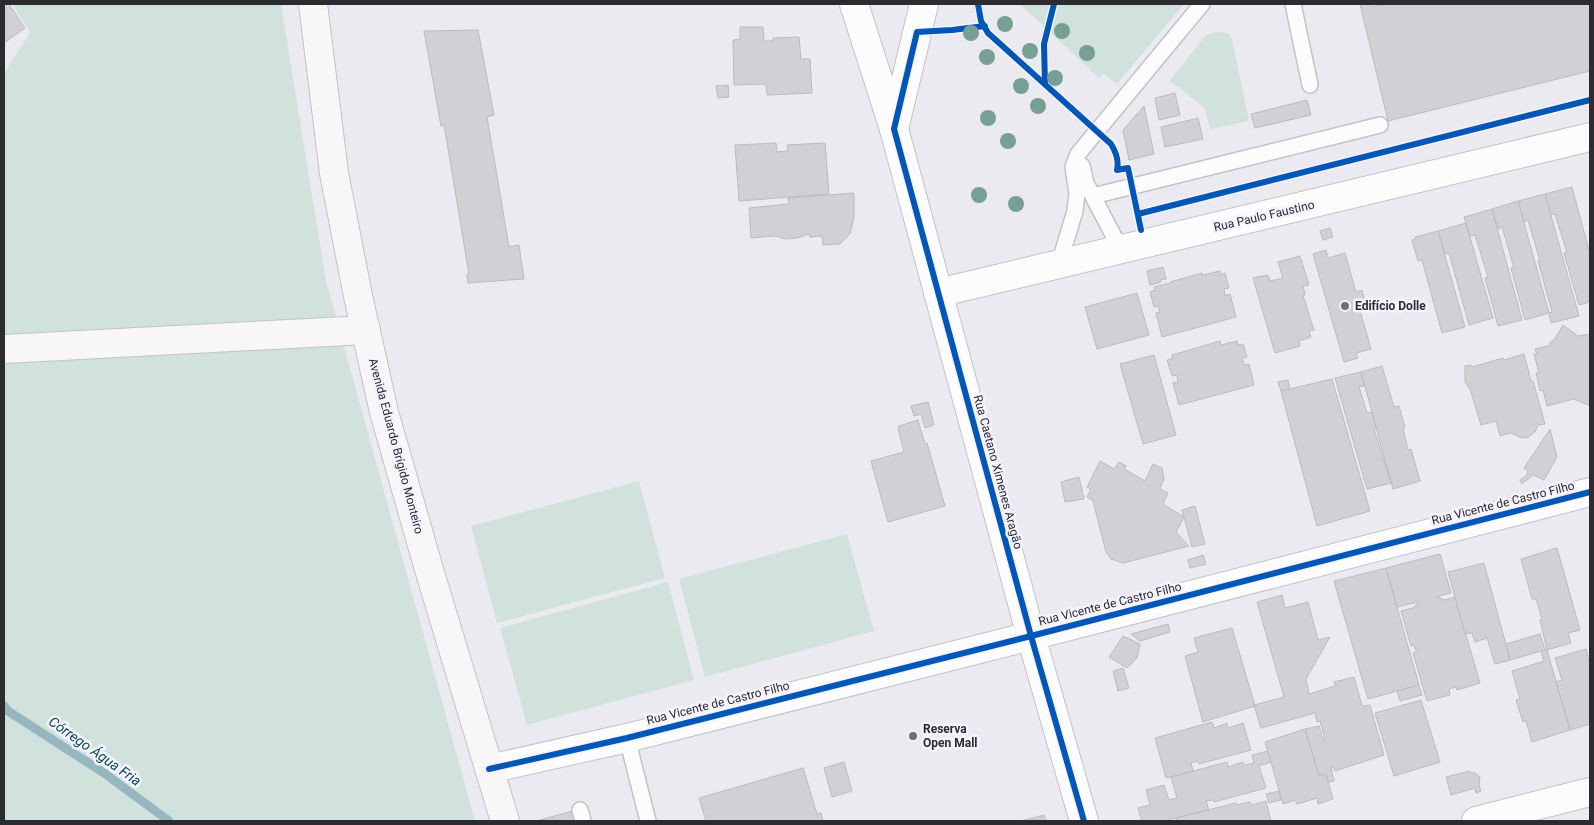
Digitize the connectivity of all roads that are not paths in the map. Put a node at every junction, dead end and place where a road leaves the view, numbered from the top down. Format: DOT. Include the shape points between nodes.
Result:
graph roads {
  1 [pos="313,4"];
  2 [pos="854,4"];
  3 [pos="924,4"];
  4 [pos="1202,4"];
  5 [pos="1293,4"];
  6 [pos="1310,85"];
  7 [pos="1380,124"];
  8 [pos="894,129"];
  9 [pos="1590,137"];
  10 [pos="1082,148"];
  11 [pos="1092,196"];
  12 [pos="1121,250"];
  13 [pos="1059,264"];
  14 [pos="938,293"];
  15 [pos="366,330"];
  16 [pos="4,349"];
  17 [pos="1590,492"];
  18 [pos="1031,636"];
  19 [pos="626,738"];
  20 [pos="489,769"];
  21 [pos="1590,792"];
  22 [pos="505,821"];
  23 [pos="648,821"];
  24 [pos="1084,821"];
  25 [pos="1476,821"];
  1 -- 15 [label="main road, Avenida Eduardo Brígido Monteiro" via="334,173"];
  2 -- 8 [label="street, Rua Caetano Ximenes Aragão"];
  3 -- 8 [label="street"];
  4 -- 10 [label="lane"];
  5 -- 6 [label="lane"];
  7 -- 11 [label="lane"];
  8 -- 14 [label="street, Rua Caetano Ximenes Aragão"];
  9 -- 12 [label="street, Rua Paulo Faustino"];
  10 -- 11 [label="lane" via="1082,164"];
  10 -- 13 [label="lane" via="1074,167 1075,211"];
  11 -- 12 [label="lane"];
  12 -- 13 [label="street, Rua Paulo Faustino"];
  13 -- 14 [label="street, Rua Paulo Faustino"];
  14 -- 18 [label="street, Rua Caetano Ximenes Aragão"];
  15 -- 16 [label="main road"];
  15 -- 20 [label="main road, Avenida Eduardo Brígido Monteiro" via="390,431"];
  17 -- 18 [label="street, Rua Vicente de Castro Filho"];
  18 -- 19 [label="street, Rua Vicente de Castro Filho"];
  18 -- 24 [label="street, Rua Caetano Ximenes Aragão"];
  19 -- 20 [label="street, Rua Vicente de Castro Filho"];
  19 -- 23 [label="lane"];
  20 -- 22 [label="main road, Avenida Eduardo Brígido Monteiro"];
  21 -- 25 [label="street"];
}
